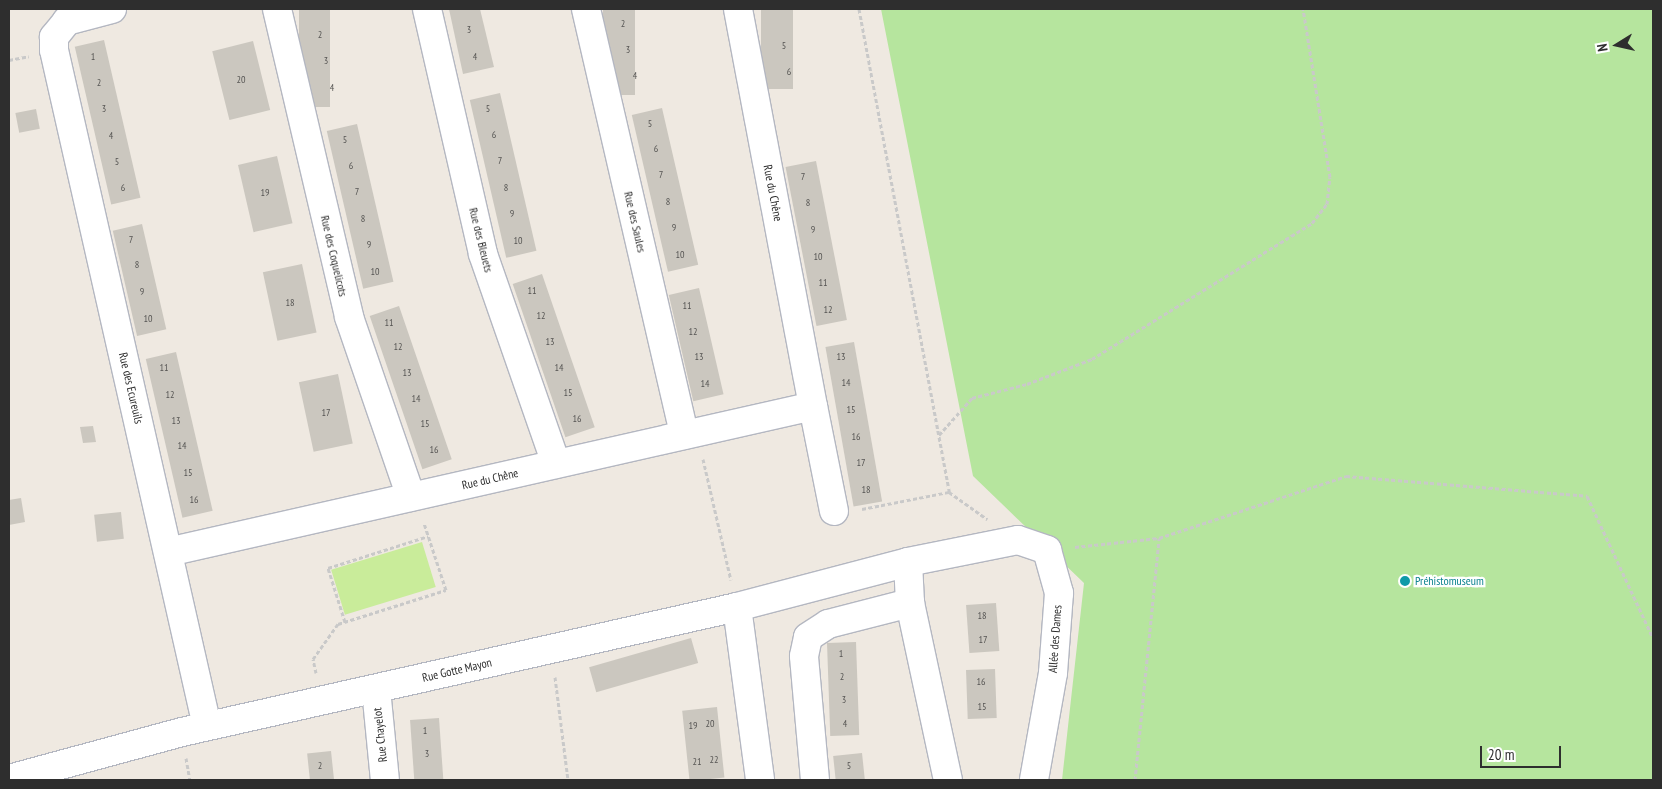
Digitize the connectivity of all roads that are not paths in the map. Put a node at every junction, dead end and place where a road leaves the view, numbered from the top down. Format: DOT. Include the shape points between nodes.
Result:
graph roads {
  1 [pos="112,9"];
  2 [pos="277,9"];
  3 [pos="427,9"];
  4 [pos="586,9"];
  5 [pos="738,9"];
  6 [pos="813,406"];
  7 [pos="684,435"];
  8 [pos="556,464"];
  9 [pos="413,496"];
  10 [pos="843,511"];
  11 [pos="168,552"];
  12 [pos="908,562"];
  13 [pos="910,604"];
  14 [pos="737,607"];
  15 [pos="376,689"];
  16 [pos="208,726"];
  17 [pos="9,779"];
  18 [pos="385,780"];
  19 [pos="760,780"];
  20 [pos="815,780"];
  21 [pos="948,780"];
  22 [pos="1034,780"];
  1 -- 11 [label="street, Rue des Ecureuils" via="67,21 54,37 54,50"];
  2 -- 9 [label="street, Rue des Coquelicots" via="349,317"];
  3 -- 8 [label="street, Rue des Bleuets" via="483,254"];
  4 -- 7 [label="street, Rue des Saules"];
  5 -- 6 [label="street, Rue du Chêne"];
  6 -- 7 [label="street, Rue du Chêne"];
  6 -- 10 [label="street, Rue du Chêne"];
  7 -- 8 [label="street, Rue du Chêne"];
  8 -- 9 [label="street, Rue du Chêne"];
  9 -- 11 [label="street, Rue du Chêne"];
  11 -- 16 [label="street, Rue des Ecureuils"];
  12 -- 13 [label="street"];
  12 -- 14 [label="street"];
  12 -- 22 [label="street, Allée des Dames" via="1018,540 1047,550 1059,593 1053,673"];
  13 -- 20 [label="street" via="828,624 808,637 804,656"];
  13 -- 21 [label="street"];
  14 -- 15 [label="street, Rue Gotte Mayon"];
  14 -- 19 [label="street"];
  15 -- 16 [label="street, Rue Gotte Mayon"];
  15 -- 18 [label="street, Rue Chayelot"];
  16 -- 17 [label="street, Rue Gotte Mayon"];
}
